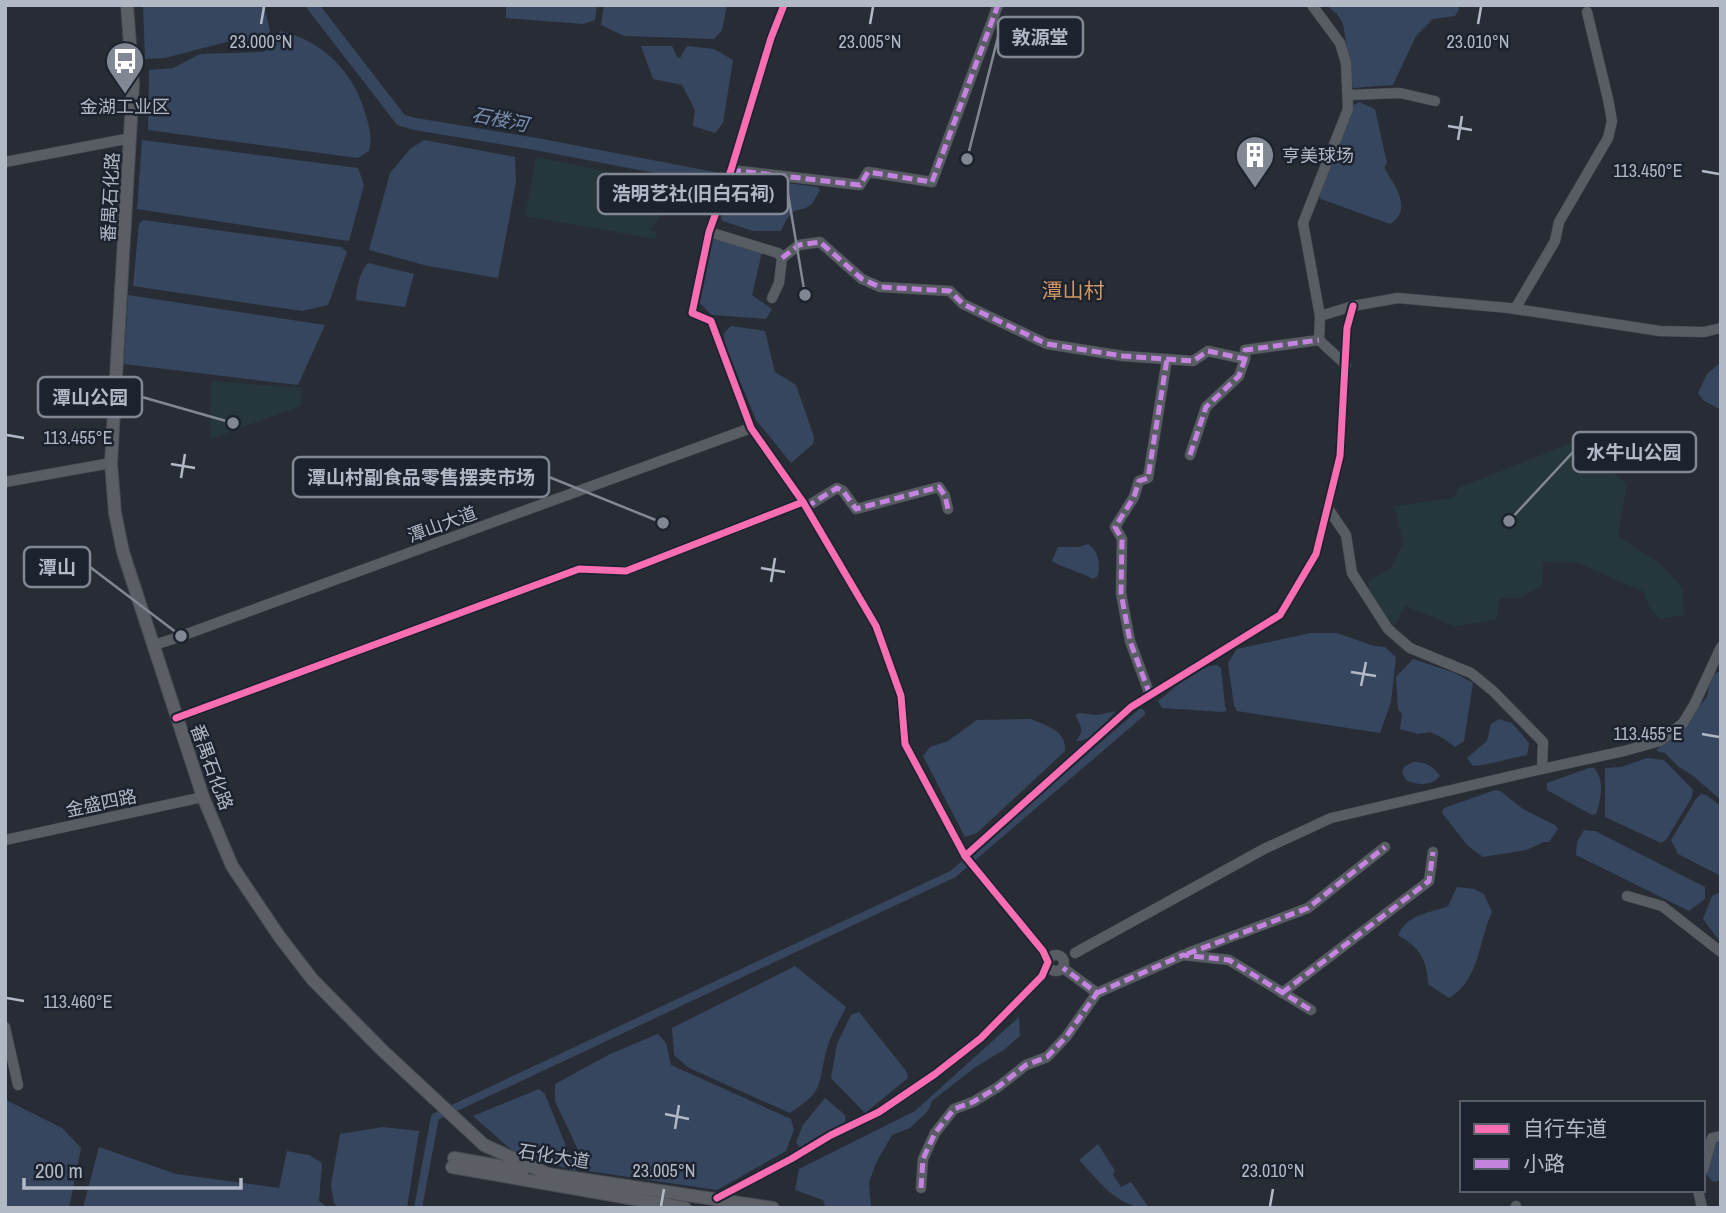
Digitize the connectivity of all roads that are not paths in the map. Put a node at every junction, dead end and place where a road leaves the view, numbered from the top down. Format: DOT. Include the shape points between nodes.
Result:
graph roads {
  1 [pos="127,5"];
  2 [pos="784,5"];
  3 [pos="998,5"];
  4 [pos="1312,5"];
  5 [pos="1587,12"];
  6 [pos="1348,94"];
  7 [pos="1435,102"];
  8 [pos="131,138"];
  9 [pos="5,162"];
  10 [pos="730,172"];
  11 [pos="709,232"];
  12 [pos="782,258"];
  13 [pos="772,298"];
  14 [pos="1353,306"];
  15 [pos="1515,309"];
  16 [pos="1320,316"];
  17 [pos="1721,328"];
  18 [pos="1319,340"];
  19 [pos="1167,359"];
  20 [pos="1245,359"];
  21 [pos="1346,365"];
  22 [pos="751,428"];
  23 [pos="1190,455"];
  24 [pos="111,463"];
  25 [pos="5,482"];
  26 [pos="805,504"];
  27 [pos="1327,507"];
  28 [pos="948,509"];
  29 [pos="153,645"];
  30 [pos="1721,647"];
  31 [pos="1150,695"];
  32 [pos="176,718"];
  33 [pos="1542,769"];
  34 [pos="203,797"];
  35 [pos="5,840"];
  36 [pos="1385,847"];
  37 [pos="1433,852"];
  38 [pos="965,856"];
  39 [pos="1627,896"];
  40 [pos="1721,952"];
  41 [pos="1075,953"];
  42 [pos="1183,955"];
  43 [pos="1054,957"];
  44 [pos="1061,969"];
  45 [pos="1042,976"];
  46 [pos="1097,993"];
  47 [pos="1282,993"];
  48 [pos="1311,1010"];
  49 [pos="5,1027"];
  50 [pos="18,1085"];
  51 [pos="1721,1136"];
  52 [pos="453,1163"];
  53 [pos="1705,1163"];
  54 [pos="547,1179"];
  55 [pos="921,1188"];
  56 [pos="717,1198"];
  57 [pos="685,1208"];
  58 [pos="773,1208"];
  1 -- 8 [label="main road, 番禺石化路" via="133,84"];
  2 -- 10 [label="street"];
  3 -- 10 [label="street" via="932,182 868,172 860,185"];
  4 -- 6 [label="street" via="1340,43"];
  5 -- 15 [label="street" via="1612,121 1559,222 1555,240"];
  6 -- 7 [label="street" via="1400,93"];
  6 -- 16 [label="street" via="1348,108 1303,223"];
  8 -- 9 [label="street"];
  8 -- 24 [label="main road, 番禺石化路"];
  10 -- 11 [label="street"];
  11 -- 12 [label="street"];
  11 -- 22 [label="street" via="692,313 711,321"];
  12 -- 13 [label="street"];
  12 -- 19 [label="street" via="799,245 820,242 862,279 880,288 950,291 963,303 1047,344"];
  14 -- 15 [label="street" via="1398,298"];
  14 -- 16 [label="street"];
  14 -- 21 [label="street"];
  15 -- 17 [label="street" via="1660,331"];
  16 -- 18 [label="street"];
  18 -- 20 [label="street" via="1245,349"];
  18 -- 21 [label="street"];
  19 -- 20 [label="street" via="1193,361 1208,351"];
  19 -- 31 [label="street" via="1148,478 1139,481 1115,527 1122,539 1121,593 1130,641"];
  20 -- 23 [label="street" via="1239,376 1206,407"];
  21 -- 27 [label="street" via="1340,456"];
  22 -- 26 [label="street"];
  22 -- 29 [label="street, 潭山大道"];
  24 -- 25 [label="street"];
  24 -- 29 [label="main road, 番禺石化路" via="123,552"];
  26 -- 28 [label="street" via="837,488 856,509 939,487"];
  26 -- 32 [label="street" via="626,571 579,569"];
  26 -- 38 [label="street" via="876,626 901,696 905,744"];
  27 -- 31 [label="street" via="1316,554 1280,615"];
  27 -- 33 [label="street" via="1346,534 1352,573 1388,629 1410,648 1471,673 1493,691 1543,742"];
  29 -- 32 [label="main road, 番禺石化路"];
  30 -- 33 [label="street" via="1683,723 1660,741"];
  31 -- 38 [label="street" via="1130,707"];
  32 -- 34 [label="main road, 番禺石化路"];
  33 -- 41 [label="street" via="1331,818 1264,849"];
  34 -- 35 [label="street, 金盛四路"];
  34 -- 54 [label="main road, 番禺石化路" via="232,866 312,979 484,1145"];
  36 -- 42 [label="street" via="1308,908"];
  37 -- 47 [label="street" via="1429,881"];
  38 -- 43 [label="street" via="1043,951"];
  39 -- 40 [label="street" via="1661,905"];
  41 -- 43 [label="street"];
  41 -- 44 [label="street"];
  42 -- 46 [label="street"];
  42 -- 47 [label="street" via="1228,960"];
  43 -- 44 [label="street" via="1063,958"];
  43 -- 44 [label="street" via="1049,968"];
  43 -- 45 [label="street"];
  44 -- 45 [label="street"];
  44 -- 46 [label="street"];
  45 -- 56 [label="street" via="981,1038 935,1074 879,1112"];
  46 -- 55 [label="street" via="1047,1057 954,1109 935,1133 923,1159"];
  47 -- 48 [label="street"];
  49 -- 50 [label="street"];
  51 -- 53 [label="street" via="1712,1138"];
  52 -- 54 [label="main road, 石化大道"];
  54 -- 56 [label="main road, 石化大道"];
  54 -- 57 [label="main road, 石化大道"];
  56 -- 58 [label="main road, 石化大道"];
}
